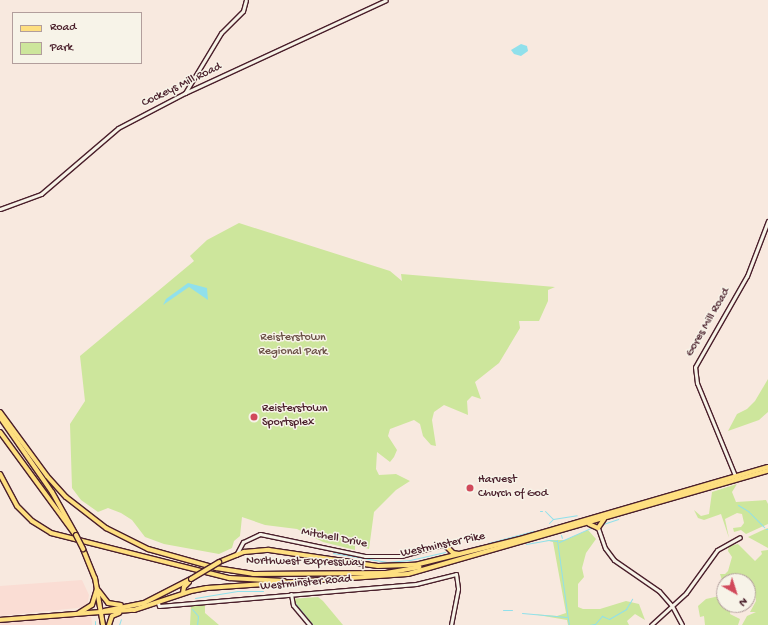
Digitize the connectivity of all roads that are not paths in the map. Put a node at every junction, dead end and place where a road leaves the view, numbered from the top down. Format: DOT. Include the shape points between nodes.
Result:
graph roads {
  1 [pos="246,0"];
  2 [pos="386,0"];
  3 [pos="379,1"];
  4 [pos="185,93"];
  5 [pos="0,209"];
  6 [pos="768,221"];
  7 [pos="0,412"];
  8 [pos="0,417"];
  9 [pos="0,432"];
  10 [pos="768,467"];
  11 [pos="768,471"];
  12 [pos="0,474"];
  13 [pos="736,478"];
  14 [pos="606,518"];
  15 [pos="587,524"];
  16 [pos="598,528"];
  17 [pos="76,535"];
  18 [pos="740,537"];
  19 [pos="438,546"];
  20 [pos="236,554"];
  21 [pos="465,554"];
  22 [pos="452,557"];
  23 [pos="192,579"];
  24 [pos="338,580"];
  25 [pos="97,588"];
  26 [pos="174,589"];
  27 [pos="168,592"];
  28 [pos="183,594"];
  29 [pos="290,594"];
  30 [pos="185,603"];
  31 [pos="158,605"];
  32 [pos="672,606"];
  33 [pos="133,608"];
  34 [pos="102,612"];
  35 [pos="79,613"];
  36 [pos="0,620"];
  37 [pos="103,625"];
  38 [pos="109,625"];
  39 [pos="310,625"];
  40 [pos="451,625"];
  41 [pos="651,625"];
  42 [pos="682,625"];
  1 -- 4 [label="street" via="242,11 220,33"];
  2 -- 3 [label="street, Cockeys Mill Road"];
  3 -- 4 [label="street, Cockeys Mill Road"];
  4 -- 5 [label="street, Cockeys Mill Road" via="106,136 41,194"];
  6 -- 13 [label="street, Gores Mill Road" via="747,276 698,356 695,367 697,382"];
  7 -- 22 [label="highway, Northwest Expressway" via="47,476 66,497 106,528 148,549 216,568 268,575 386,573"];
  8 -- 17 [label="highway" via="52,492"];
  9 -- 17 [label="highway"];
  10 -- 13 [label="highway, Westminster Pike"];
  11 -- 13 [label="highway, Westminster Pike"];
  12 -- 24 [label="highway, Northwest Expressway" via="7,491 23,513 43,529 62,537 229,578 270,582"];
  13 -- 14 [label="highway, Westminster Pike"];
  13 -- 21 [label="highway, Westminster Pike"];
  14 -- 15 [label="highway, Westminster Pike"];
  14 -- 16 [label="highway"];
  15 -- 16 [label="highway"];
  15 -- 24 [label="highway, Westminster Pike" via="408,574"];
  16 -- 32 [label="street" via="605,548 614,560 654,587"];
  17 -- 25 [label="highway, bridge"];
  18 -- 32 [label="street" via="717,550 686,593"];
  19 -- 20 [label="street, Mitchell Drive" via="409,554 371,556 267,534 247,538"];
  19 -- 21 [label="highway" via="445,545 453,553"];
  20 -- 22 [label="highway, Westminster Pike" via="269,550 388,567 415,565"];
  20 -- 23 [label="highway, Westminster Pike, bridge"];
  21 -- 22 [label="highway, Westminster Pike"];
  23 -- 26 [label="highway, Westminster Pike"];
  23 -- 28 [label="highway" via="184,587"];
  24 -- 28 [label="highway, Westminster Pike" via="207,588"];
  25 -- 33 [label="highway" via="110,604"];
  25 -- 34 [label="highway"];
  25 -- 35 [label="highway" via="93,604"];
  26 -- 27 [label="highway, Westminster Pike"];
  26 -- 28 [label="highway"];
  27 -- 31 [label="highway"];
  27 -- 33 [label="highway, Westminster Pike"];
  28 -- 30 [label="street"];
  28 -- 31 [label="highway, Westminster Pike"];
  29 -- 30 [label="street, Westminster Road"];
  29 -- 39 [label="street" via="293,605"];
  29 -- 40 [label="street, Westminster Road" via="416,584 456,574 458,588"];
  30 -- 31 [label="street, Westminster Road"];
  31 -- 33 [label="highway, Westminster Pike"];
  32 -- 41 [label="street"];
  32 -- 42 [label="street"];
  33 -- 34 [label="highway, Westminster Pike"];
  33 -- 38 [label="highway" via="114,614"];
  34 -- 35 [label="main road, Westminster Pike"];
  34 -- 37 [label="highway"];
  35 -- 36 [label="main road, Westminster Pike"];
}
